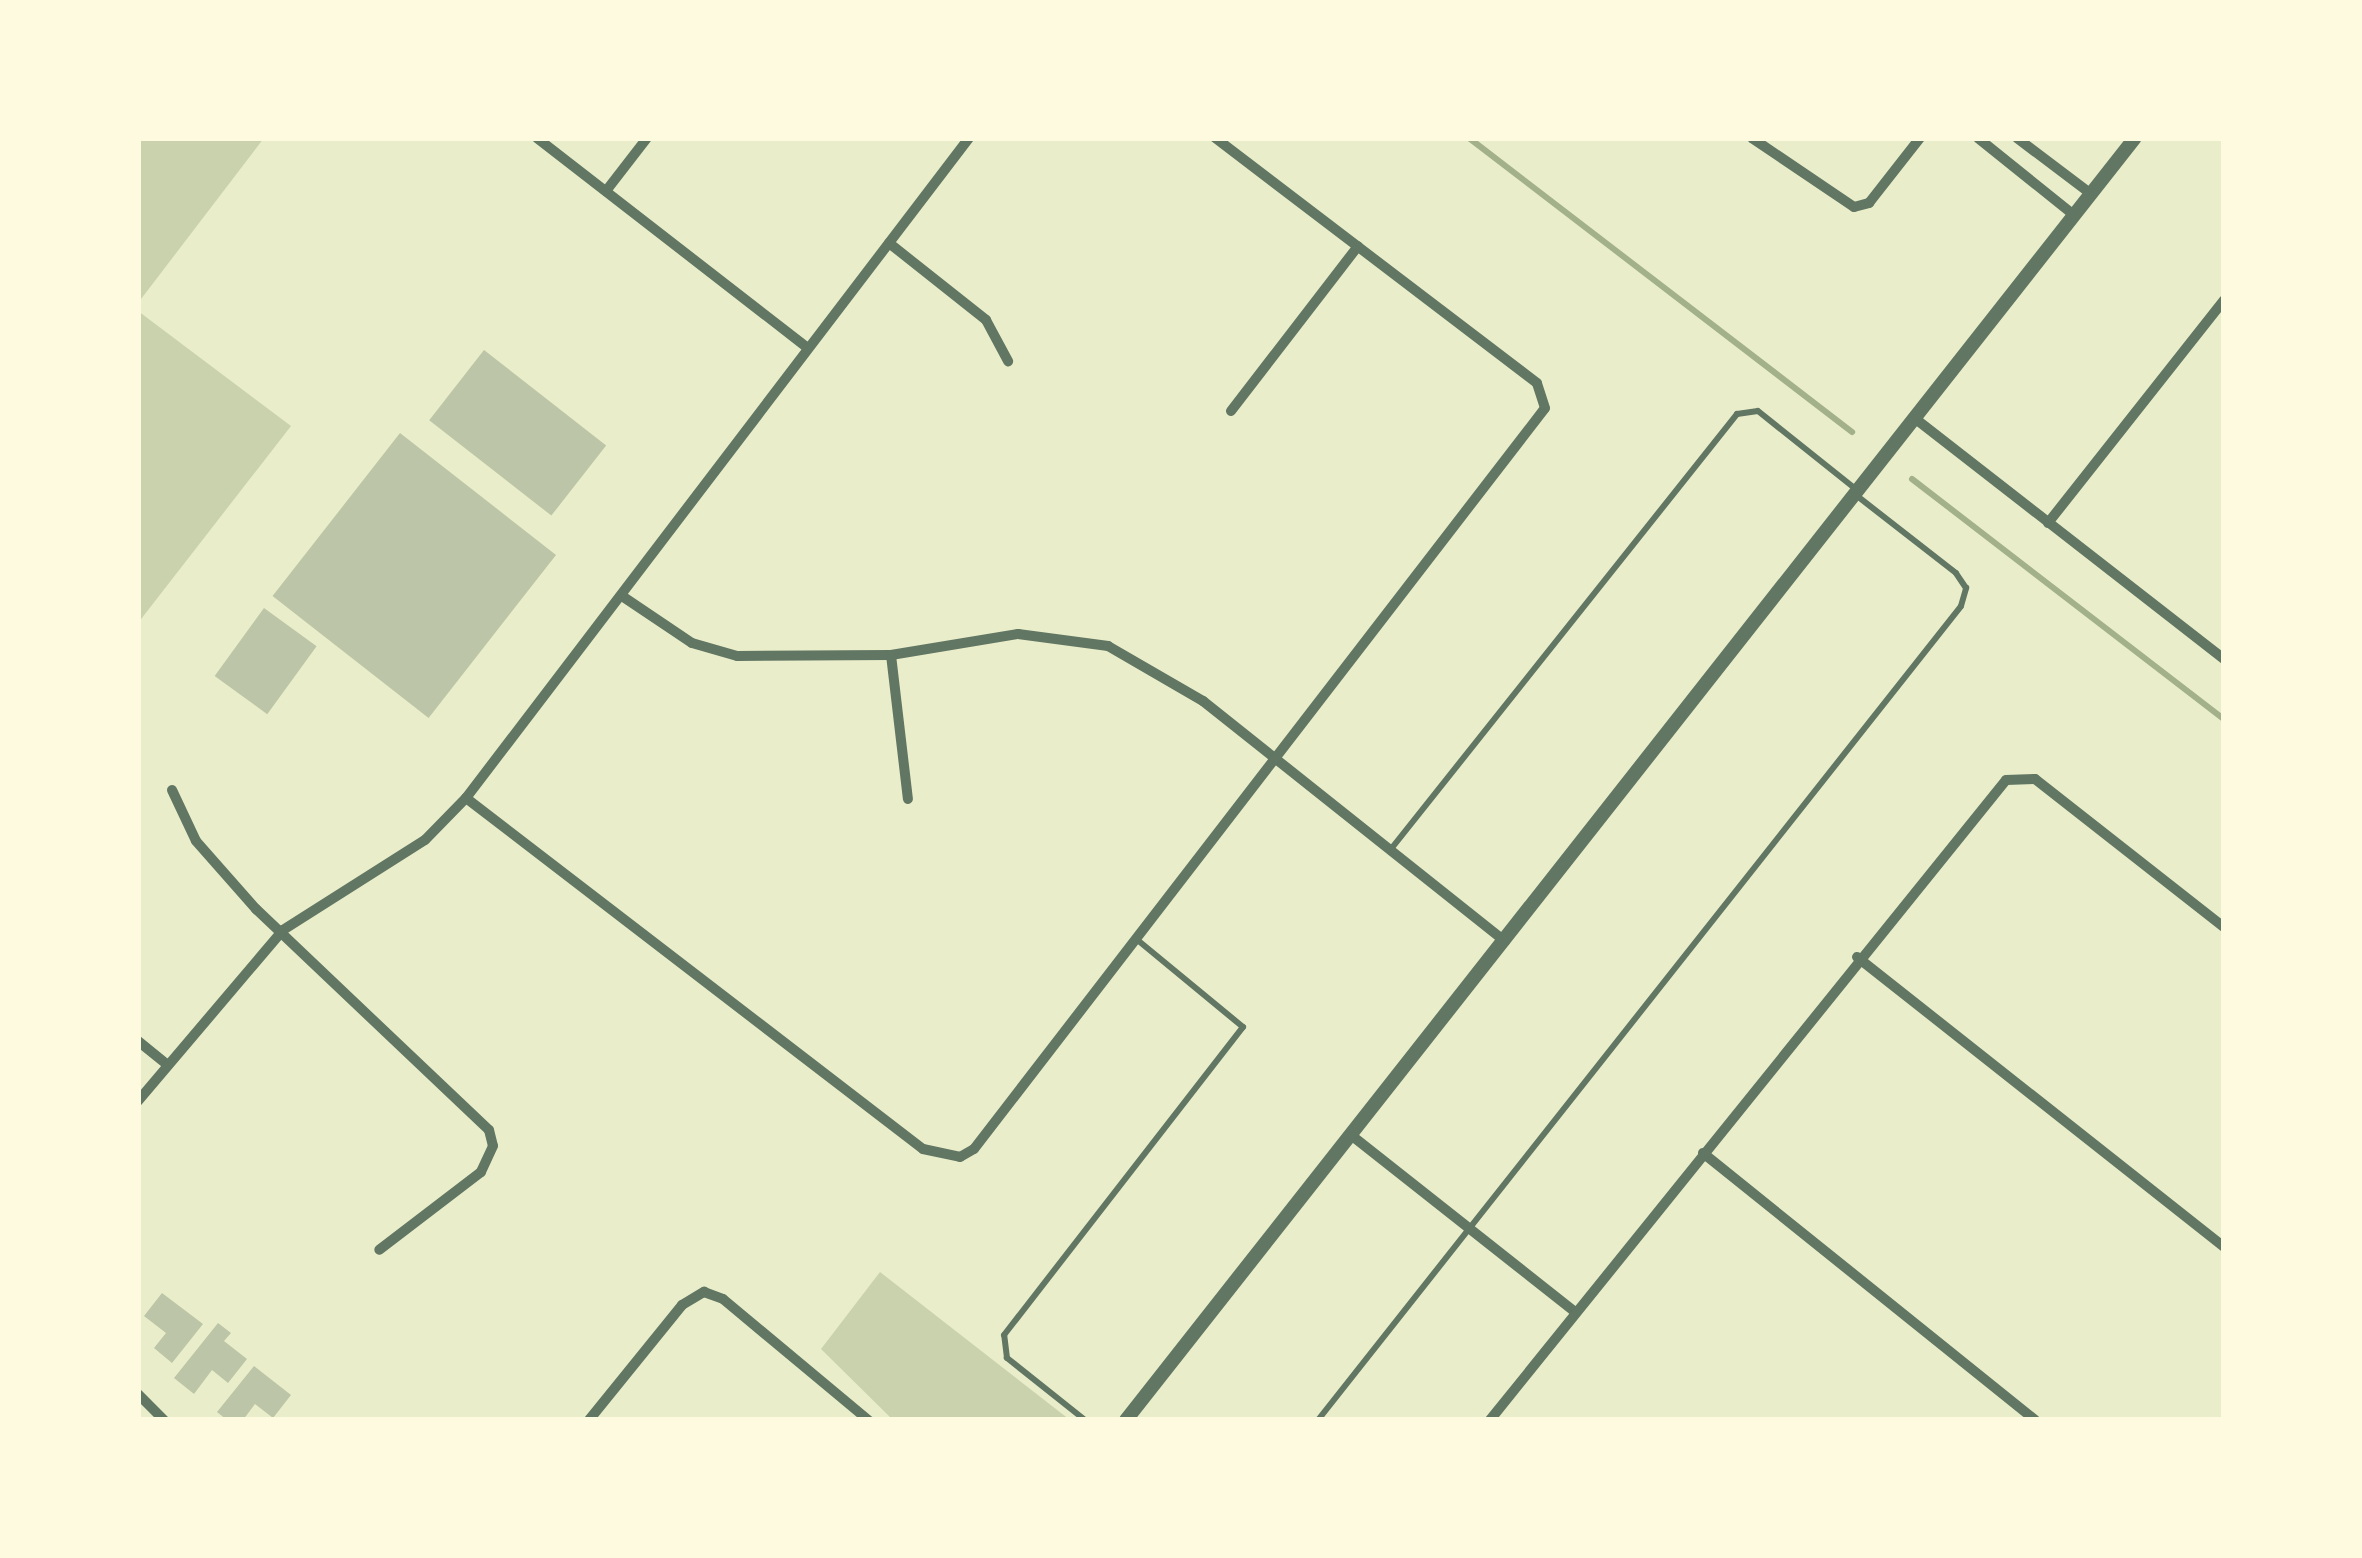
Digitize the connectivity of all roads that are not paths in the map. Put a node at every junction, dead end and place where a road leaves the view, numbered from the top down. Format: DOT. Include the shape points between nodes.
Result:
graph roads {
  1 [pos="537,138"];
  2 [pos="647,138"];
  3 [pos="969,138"];
  4 [pos="1215,138"];
  5 [pos="1752,138"];
  6 [pos="1920,138"];
  7 [pos="1978,138"];
  8 [pos="2018,138"];
  9 [pos="2135,138"];
  10 [pos="606,191"];
  11 [pos="2091,194"];
  12 [pos="2075,216"];
  13 [pos="889,243"];
  14 [pos="1358,247"];
  15 [pos="2224,299"];
  16 [pos="808,348"];
  17 [pos="1009,361"];
  18 [pos="1231,411"];
  19 [pos="1917,420"];
  20 [pos="1859,494"];
  21 [pos="2048,523"];
  22 [pos="622,596"];
  23 [pos="891,656"];
  24 [pos="2224,658"];
  25 [pos="1278,764"];
  26 [pos="172,790"];
  27 [pos="466,798"];
  28 [pos="908,799"];
  29 [pos="1389,852"];
  30 [pos="2224,927"];
  31 [pos="283,930"];
  32 [pos="1140,941"];
  33 [pos="1505,941"];
  34 [pos="1857,957"];
  35 [pos="138,1041"];
  36 [pos="166,1064"];
  37 [pos="138,1101"];
  38 [pos="1351,1135"];
  39 [pos="1703,1154"];
  40 [pos="1469,1228"];
  41 [pos="2224,1247"];
  42 [pos="380,1250"];
  43 [pos="1575,1312"];
  44 [pos="138,1394"];
  45 [pos="164,1420"];
  46 [pos="589,1420"];
  47 [pos="868,1420"];
  48 [pos="1085,1420"];
  49 [pos="1126,1420"];
  50 [pos="1318,1420"];
  51 [pos="1490,1420"];
  52 [pos="2035,1420"];
  1 -- 10 [label="street"];
  2 -- 10 [label="street"];
  3 -- 13 [label="street"];
  4 -- 14 [label="street"];
  5 -- 6 [label="street" via="1854,207 1869,203"];
  7 -- 12 [label="street"];
  8 -- 11 [label="street"];
  9 -- 11 [label="street"];
  10 -- 16 [label="street"];
  11 -- 12 [label="street"];
  12 -- 19 [label="street"];
  13 -- 16 [label="street"];
  13 -- 17 [label="street" via="986,320"];
  14 -- 18 [label="street"];
  14 -- 25 [label="street" via="1537,383 1545,400 1540,423"];
  15 -- 21 [label="street"];
  16 -- 22 [label="street"];
  19 -- 20 [label="street"];
  19 -- 21 [label="street"];
  20 -- 29 [label="lane" via="1758,411 1737,414"];
  20 -- 33 [label="street"];
  20 -- 40 [label="lane" via="1956,573 1966,589 1961,605"];
  21 -- 24 [label="street"];
  22 -- 23 [label="street" via="692,644 737,656"];
  22 -- 27 [label="street"];
  23 -- 25 [label="street" via="1018,634 1108,646 1203,701"];
  23 -- 28 [label="street"];
  25 -- 29 [label="street"];
  25 -- 32 [label="street"];
  26 -- 31 [label="street" via="196,841"];
  27 -- 31 [label="street" via="425,840"];
  27 -- 32 [label="street" via="923,1149 959,1156 989,1133"];
  29 -- 33 [label="street"];
  30 -- 34 [label="street" via="2073,805 2017,776 1987,796"];
  31 -- 36 [label="street"];
  31 -- 42 [label="street" via="401,1054 474,1108 489,1130 493,1146 481,1172"];
  32 -- 48 [label="lane" via="1243,1028 1004,1336 1007,1358"];
  33 -- 38 [label="street"];
  34 -- 39 [label="street"];
  34 -- 41 [label="street"];
  35 -- 36 [label="street"];
  36 -- 37 [label="street"];
  38 -- 40 [label="street"];
  38 -- 49 [label="street"];
  39 -- 43 [label="street"];
  39 -- 52 [label="street"];
  40 -- 43 [label="street"];
  40 -- 50 [label="lane"];
  43 -- 51 [label="street"];
  44 -- 45 [label="street"];
  46 -- 47 [label="street" via="682,1305 704,1292"];
}
